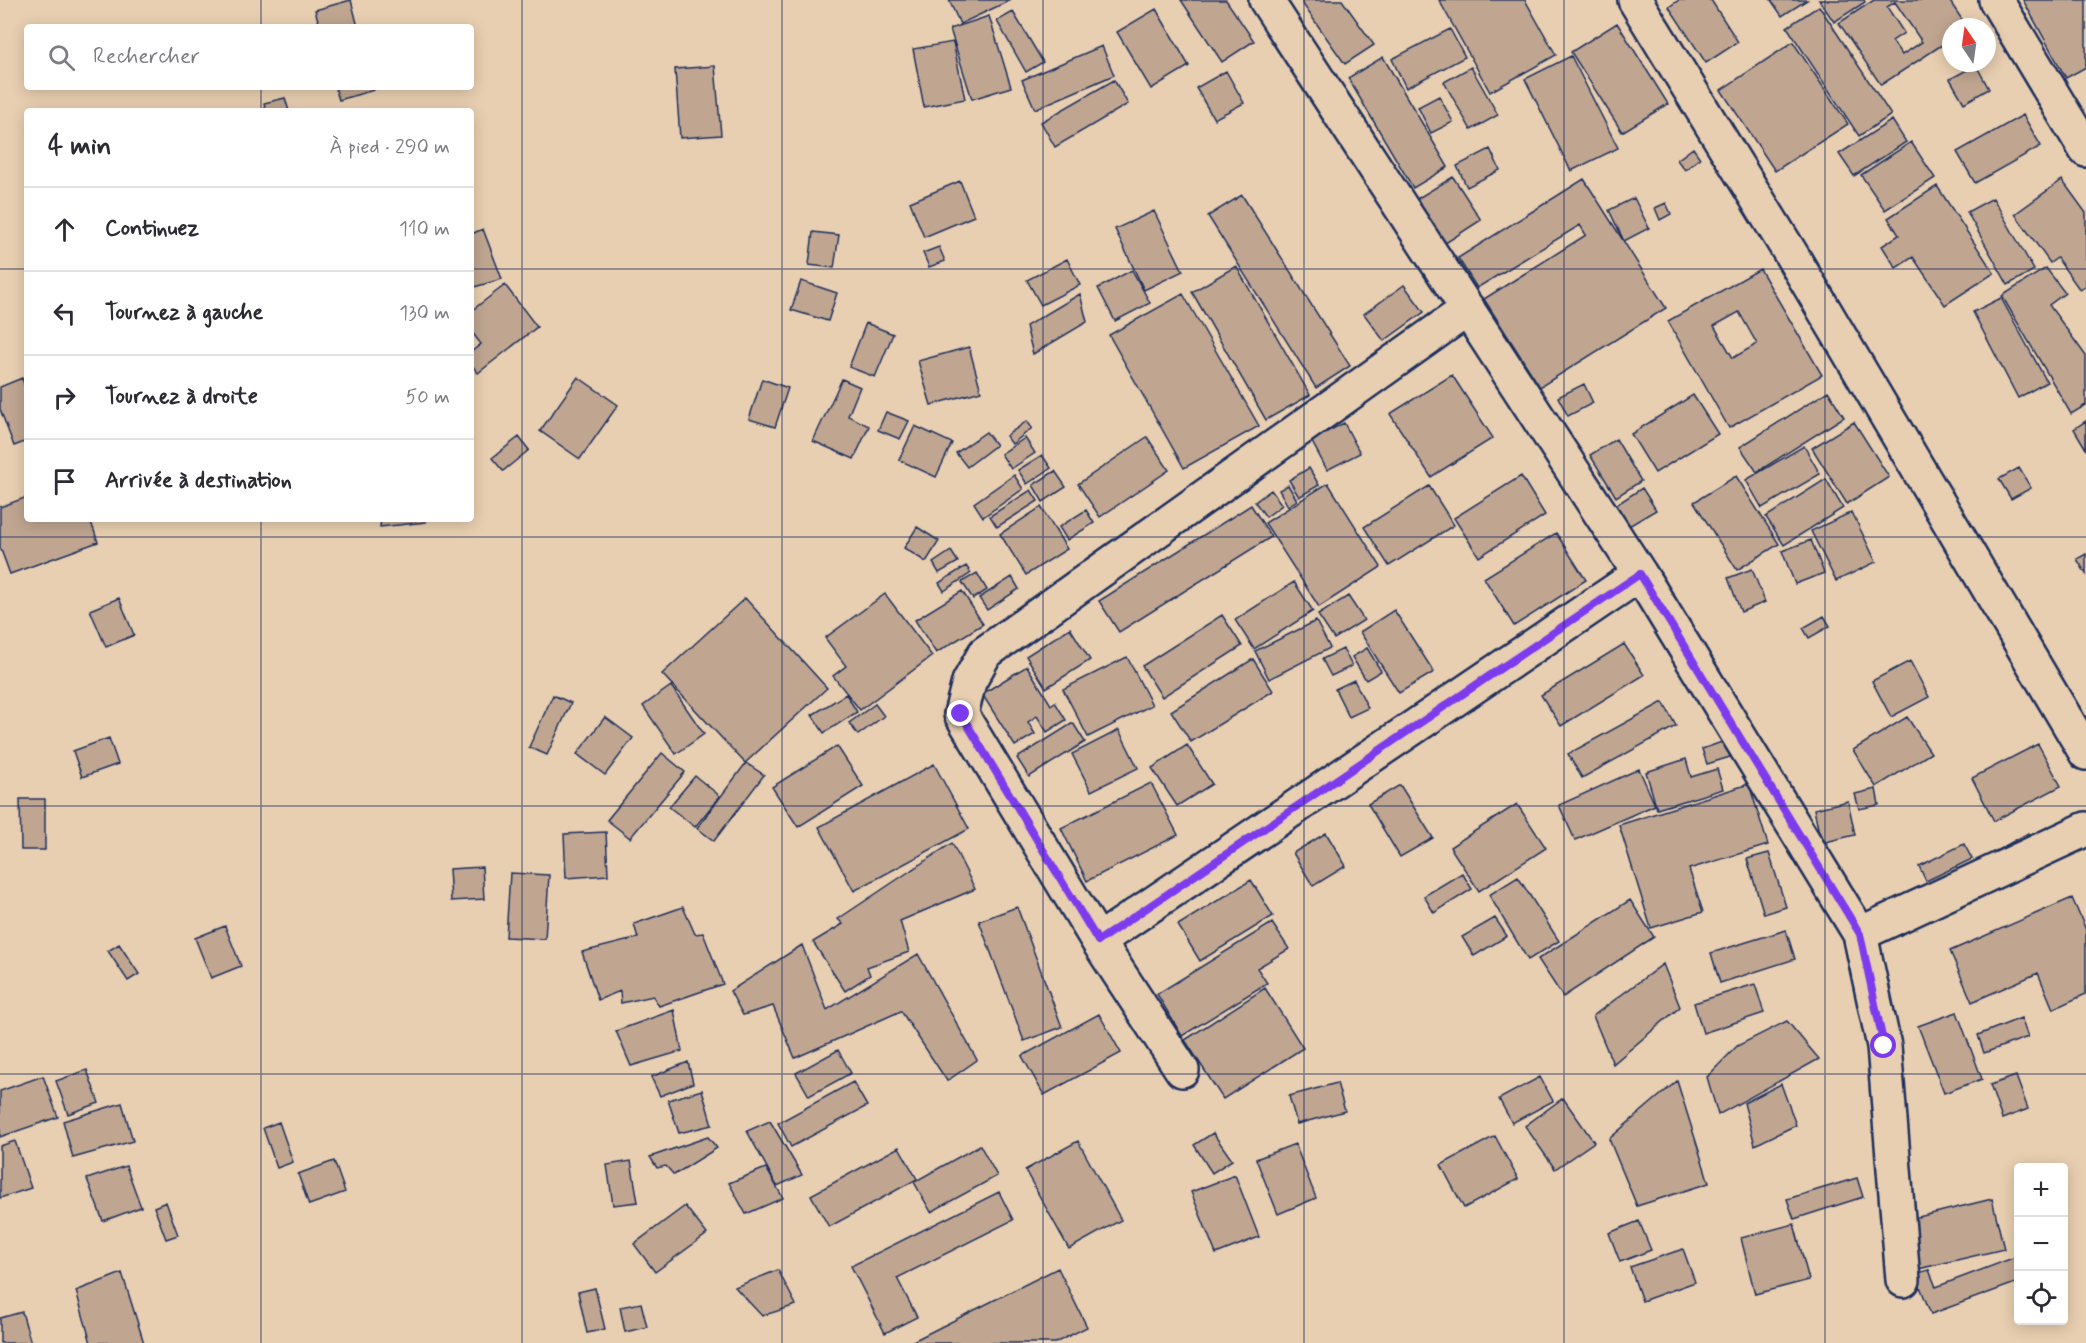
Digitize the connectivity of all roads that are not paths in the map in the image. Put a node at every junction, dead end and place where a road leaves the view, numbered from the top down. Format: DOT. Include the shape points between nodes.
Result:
graph roads {
  1 [pos="1266,0"];
  2 [pos="1635,0"];
  3 [pos="1996,0"];
  4 [pos="2086,150"];
  5 [pos="1468,309"];
  6 [pos="1640,574"];
  7 [pos="2086,753"];
  8 [pos="2086,829"];
  9 [pos="1860,934"];
  10 [pos="1098,941"];
  11 [pos="1182,1070"];
  12 [pos="1903,1280"];
  1 -- 5 [label="street"];
  2 -- 7 [label="street" via="1791,254"];
  3 -- 4 [label="street"];
  5 -- 6 [label="street"];
  5 -- 10 [label="street" via="985,653 969,682 961,714"];
  6 -- 9 [label="street"];
  6 -- 10 [label="street"];
  8 -- 9 [label="street"];
  9 -- 12 [label="street" via="1884,1046"];
  10 -- 11 [label="street"];
}
